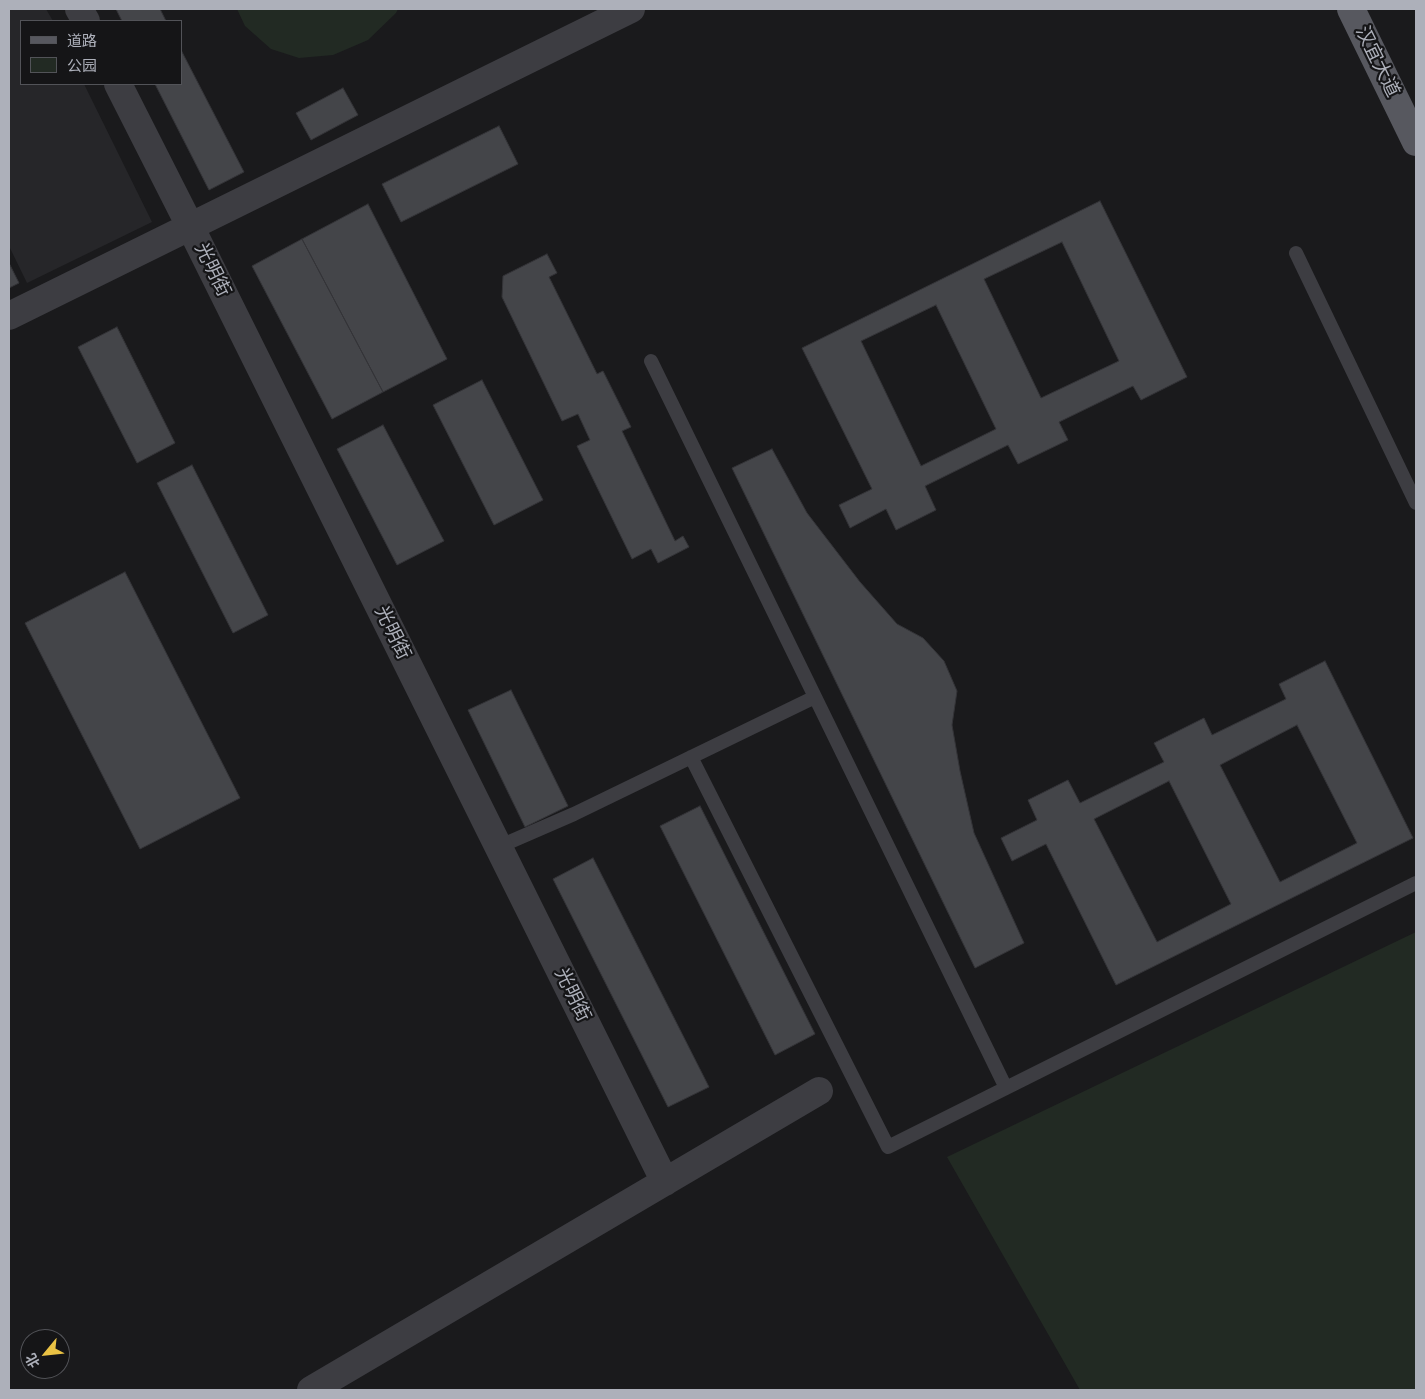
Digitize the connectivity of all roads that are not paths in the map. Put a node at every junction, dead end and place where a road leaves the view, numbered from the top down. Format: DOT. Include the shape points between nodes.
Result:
graph roads {
  1 [pos="79,9"];
  2 [pos="631,9"];
  3 [pos="1351,9"];
  4 [pos="85,20"];
  5 [pos="119,85"];
  6 [pos="1416,142"];
  7 [pos="190,226"];
  8 [pos="1296,253"];
  9 [pos="9,316"];
  10 [pos="651,361"];
  11 [pos="1416,502"];
  12 [pos="815,697"];
  13 [pos="691,757"];
  14 [pos="498,847"];
  15 [pos="1416,883"];
  16 [pos="1006,1088"];
  17 [pos="819,1091"];
  18 [pos="665,1182"];
  19 [pos="311,1390"];
  1 -- 4 [label="street"];
  2 -- 7 [label="street"];
  3 -- 6 [label="main road, 汉宜大道"];
  5 -- 7 [label="street, 光明街"];
  7 -- 9 [label="street"];
  7 -- 14 [label="street, 光明街"];
  8 -- 11 [label="lane"];
  10 -- 12 [label="lane"];
  12 -- 13 [label="lane"];
  12 -- 16 [label="lane"];
  13 -- 14 [label="lane"];
  13 -- 16 [label="lane" via="888,1147"];
  14 -- 18 [label="street, 光明街"];
  15 -- 16 [label="lane"];
  17 -- 18 [label="street"];
  18 -- 19 [label="street"];
}
